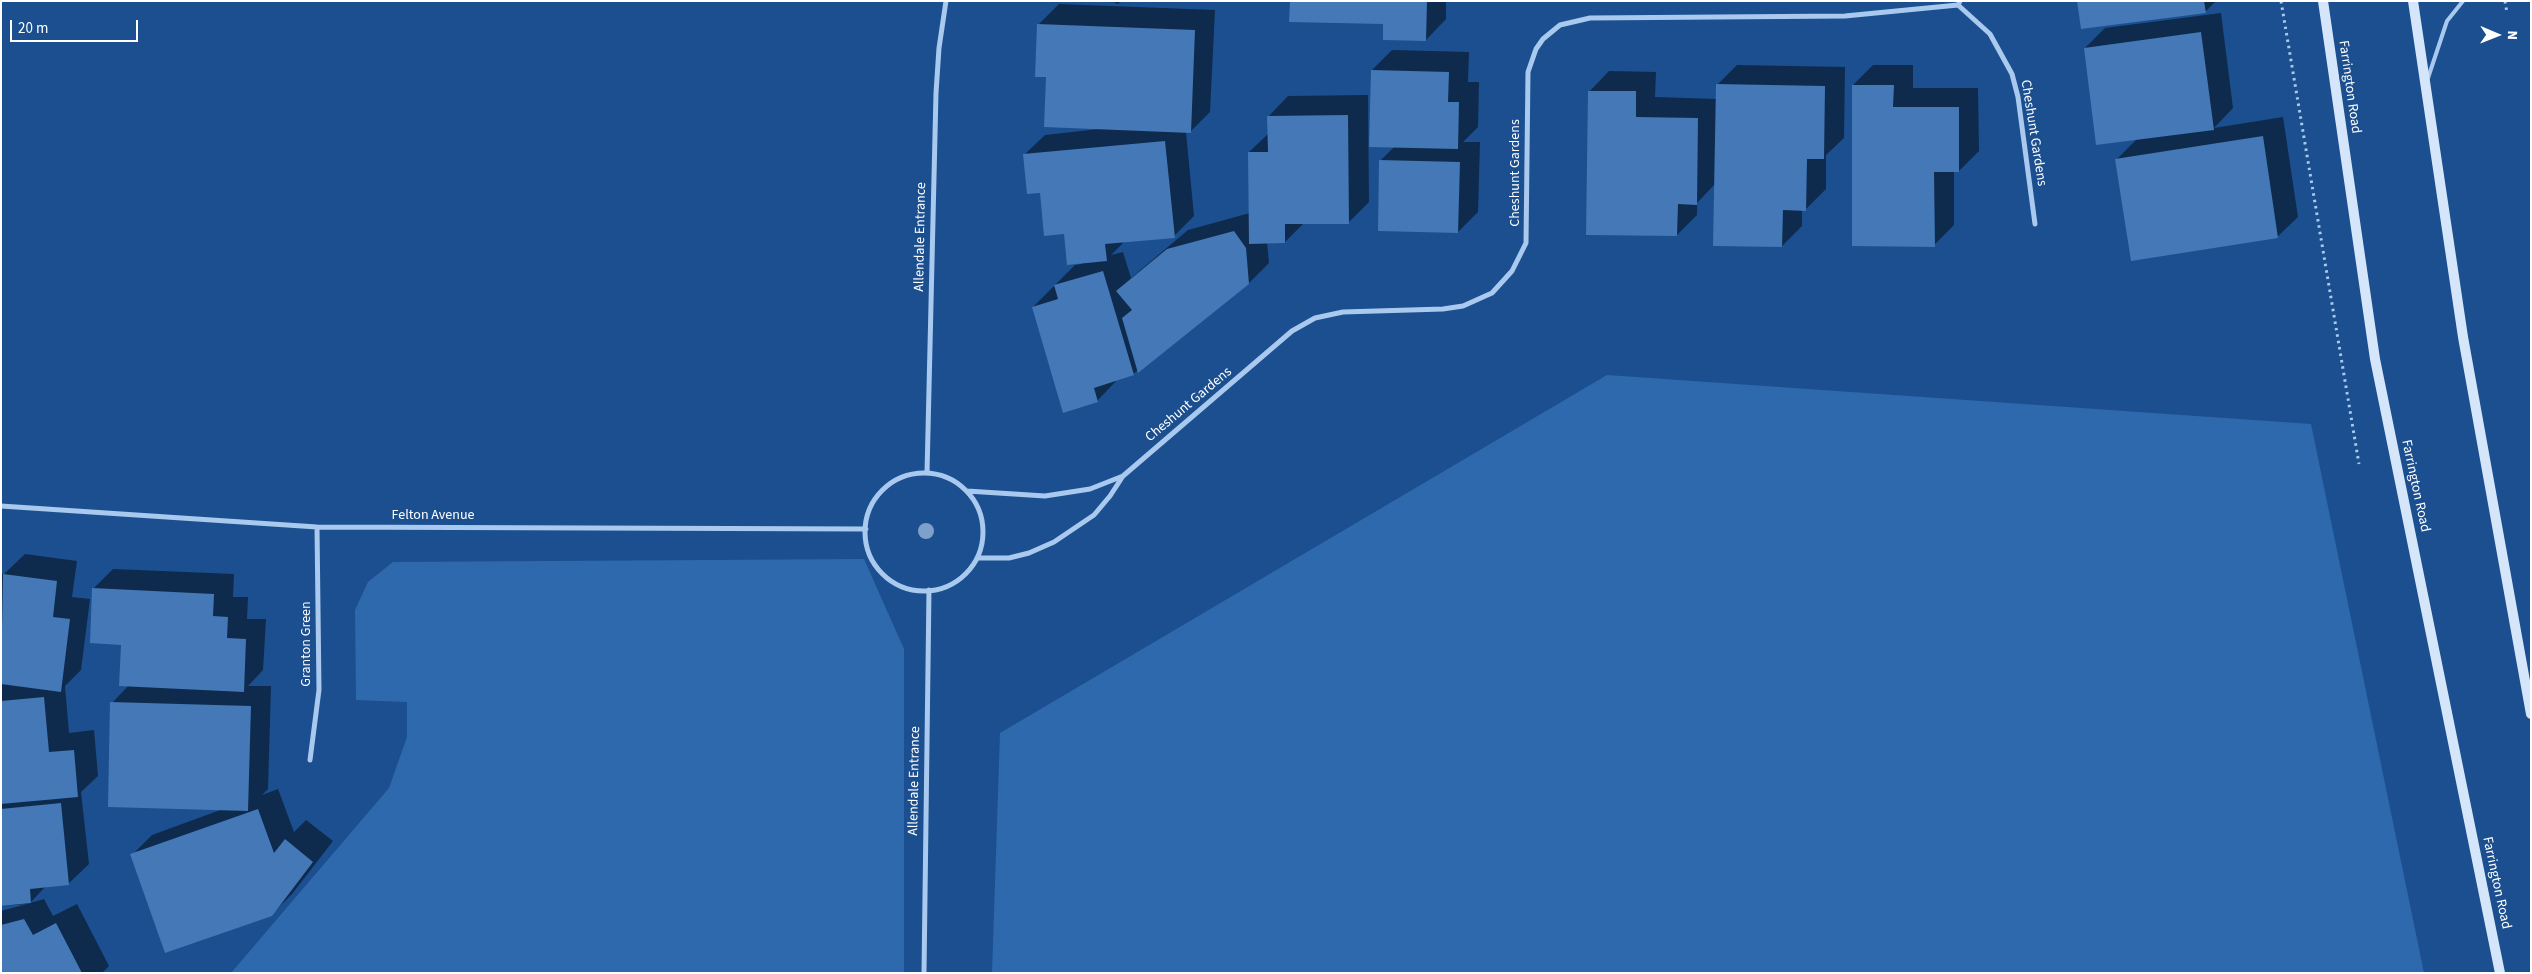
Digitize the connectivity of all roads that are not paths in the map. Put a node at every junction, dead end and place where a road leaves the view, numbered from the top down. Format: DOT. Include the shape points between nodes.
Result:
graph roads {
  1 [pos="946,1"];
  2 [pos="2323,1"];
  3 [pos="2413,1"];
  4 [pos="2463,1"];
  5 [pos="1960,3"];
  6 [pos="2425,86"];
  7 [pos="2035,224"];
  8 [pos="927,473"];
  9 [pos="1123,476"];
  10 [pos="967,491"];
  11 [pos="1,506"];
  12 [pos="317,527"];
  13 [pos="866,529"];
  14 [pos="976,558"];
  15 [pos="929,590"];
  16 [pos="2531,714"];
  17 [pos="310,760"];
  18 [pos="924,973"];
  19 [pos="2500,973"];
  1 -- 8 [label="street, Allendale Entrance" via="936,93"];
  2 -- 19 [label="main road, Farrington Road" via="2375,359"];
  3 -- 6 [label="main road"];
  4 -- 6 [label="lane" via="2447,21"];
  5 -- 7 [label="street, Cheshunt Gardens" via="1990,34 2012,74"];
  5 -- 9 [label="street, Cheshunt Gardens" via="1845,16 1590,18 1560,24 1536,49 1528,72 1526,237 1520,257 1502,284 1492,294 1443,310 1342,312 1309,321 1292,331"];
  6 -- 16 [label="main road" via="2463,338"];
  8 -- 10 [label="street" via="948,478"];
  8 -- 13 [label="street" via="905,476 885,488 872,507"];
  9 -- 10 [label="street" via="1090,489 1045,496"];
  9 -- 14 [label="street" via="1094,515 1054,542 1009,558"];
  10 -- 14 [label="street" via="982,521 982,543"];
  11 -- 12 [label="street, Felton Avenue"];
  12 -- 13 [label="street, Felton Avenue"];
  12 -- 17 [label="street, Granton Green" via="319,690"];
  13 -- 15 [label="street" via="869,551 887,578 907,588"];
  14 -- 15 [label="street" via="959,580"];
  15 -- 18 [label="street, Allendale Entrance"];
}
